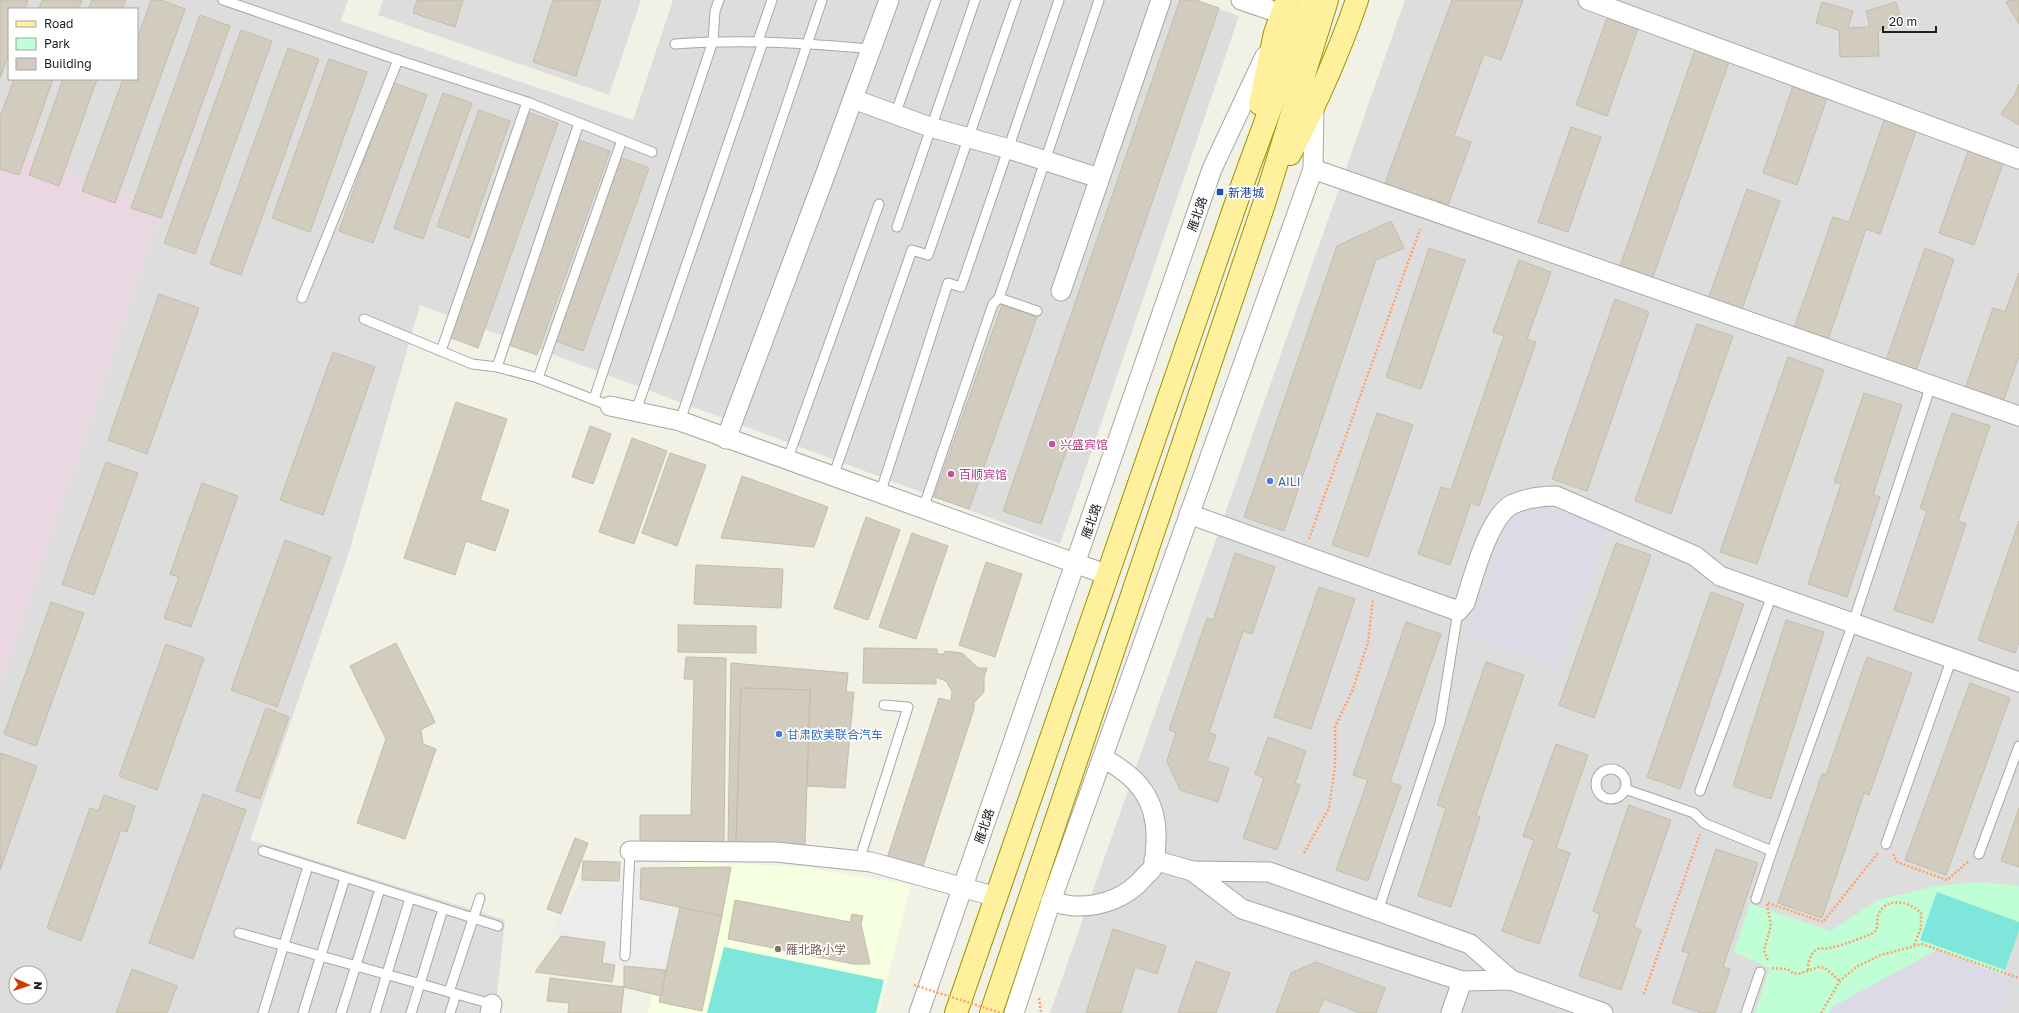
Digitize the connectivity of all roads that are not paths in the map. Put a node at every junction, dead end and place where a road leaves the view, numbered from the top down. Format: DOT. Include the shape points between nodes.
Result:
graph roads {
  1 [pos="223,0"];
  2 [pos="719,0"];
  3 [pos="772,0"];
  4 [pos="822,0"];
  5 [pos="889,0"];
  6 [pos="936,0"];
  7 [pos="975,0"];
  8 [pos="1016,0"];
  9 [pos="1060,0"];
  10 [pos="1099,0"];
  11 [pos="1160,0"];
  12 [pos="1240,0"];
  13 [pos="1357,0"];
  14 [pos="1588,0"];
  15 [pos="1317,4"];
  16 [pos="1281,16"];
  17 [pos="714,41"];
  18 [pos="761,42"];
  19 [pos="808,43"];
  20 [pos="675,44"];
  21 [pos="871,49"];
  22 [pos="398,60"];
  23 [pos="853,99"];
  24 [pos="527,102"];
  25 [pos="1314,106"];
  26 [pos="895,115"];
  27 [pos="579,123"];
  28 [pos="930,128"];
  29 [pos="968,138"];
  30 [pos="622,140"];
  31 [pos="1009,149"];
  32 [pos="652,152"];
  33 [pos="2019,159"];
  34 [pos="1045,160"];
  35 [pos="1313,169"];
  36 [pos="1099,178"];
  37 [pos="1243,183"];
  38 [pos="1265,201"];
  39 [pos="880,204"];
  40 [pos="897,227"];
  41 [pos="1061,291"];
  42 [pos="302,298"];
  43 [pos="999,298"];
  44 [pos="1037,311"];
  45 [pos="364,319"];
  46 [pos="441,351"];
  47 [pos="497,366"];
  48 [pos="538,378"];
  49 [pos="1931,385"];
  50 [pos="602,402"];
  51 [pos="636,411"];
  52 [pos="2019,416"];
  53 [pos="680,421"];
  54 [pos="726,439"];
  55 [pos="787,461"];
  56 [pos="833,477"];
  57 [pos="880,494"];
  58 [pos="923,509"];
  59 [pos="1189,514"];
  60 [pos="1076,564"];
  61 [pos="1108,575"];
  62 [pos="1772,594"];
  63 [pos="1458,611"];
  64 [pos="1853,623"];
  65 [pos="1952,658"];
  66 [pos="2019,682"];
  67 [pos="884,705"];
  68 [pos="2019,746"];
  69 [pos="1104,758"];
  70 [pos="1625,789"];
  71 [pos="1700,791"];
  72 [pos="1886,844"];
  73 [pos="263,851"];
  74 [pos="630,851"];
  75 [pos="1772,851"];
  76 [pos="1979,854"];
  77 [pos="1154,860"];
  78 [pos="859,861"];
  79 [pos="308,866"];
  80 [pos="1192,871"];
  81 [pos="345,878"];
  82 [pos="963,887"];
  83 [pos="380,889"];
  84 [pos="997,897"];
  85 [pos="410,898"];
  86 [pos="480,898"];
  87 [pos="1756,899"];
  88 [pos="1051,901"];
  89 [pos="443,909"];
  90 [pos="1378,912"];
  91 [pos="473,919"];
  92 [pos="498,926"];
  93 [pos="239,933"];
  94 [pos="284,946"];
  95 [pos="320,956"];
  96 [pos="625,956"];
  97 [pos="356,966"];
  98 [pos="1760,972"];
  99 [pos="387,974"];
  100 [pos="1511,980"];
  101 [pos="1462,981"];
  102 [pos="420,984"];
  103 [pos="453,993"];
  104 [pos="491,1009"];
  105 [pos="263,1013"];
  106 [pos="303,1013"];
  107 [pos="341,1013"];
  108 [pos="374,1013"];
  109 [pos="411,1013"];
  110 [pos="450,1013"];
  111 [pos="919,1013"];
  112 [pos="956,1013"];
  113 [pos="991,1013"];
  114 [pos="1014,1013"];
  115 [pos="1451,1013"];
  116 [pos="1603,1013"];
  117 [pos="1746,1013"];
  1 -- 22 [label="lane"];
  2 -- 17 [label="lane" via="715,11"];
  3 -- 18 [label="lane"];
  4 -- 19 [label="lane"];
  5 -- 21 [label="street"];
  6 -- 26 [label="lane"];
  7 -- 28 [label="lane"];
  8 -- 29 [label="lane"];
  9 -- 31 [label="lane"];
  10 -- 34 [label="lane"];
  11 -- 36 [label="street"];
  12 -- 16 [label="street"];
  13 -- 25 [label="main road" via="1348,28"];
  14 -- 33 [label="street"];
  15 -- 37 [label="main road"];
  15 -- 38 [label="main road"];
  16 -- 37 [label="main road"];
  16 -- 60 [label="street, 雁北路" via="1212,169"];
  17 -- 18 [label="lane"];
  17 -- 20 [label="lane"];
  17 -- 50 [label="lane"];
  18 -- 19 [label="lane"];
  18 -- 51 [label="lane"];
  19 -- 21 [label="lane"];
  19 -- 53 [label="lane"];
  21 -- 23 [label="street"];
  22 -- 24 [label="lane"];
  22 -- 42 [label="lane"];
  23 -- 26 [label="street"];
  23 -- 54 [label="street"];
  24 -- 27 [label="lane"];
  24 -- 46 [label="lane"];
  25 -- 35 [label="street"];
  25 -- 38 [label="main road"];
  26 -- 28 [label="street"];
  27 -- 30 [label="lane"];
  27 -- 47 [label="lane"];
  28 -- 29 [label="street"];
  28 -- 40 [label="lane"];
  29 -- 31 [label="street"];
  29 -- 56 [label="lane" via="928,255 912,250"];
  30 -- 32 [label="lane"];
  30 -- 48 [label="lane"];
  31 -- 34 [label="street"];
  31 -- 57 [label="lane" via="961,287 948,283"];
  34 -- 36 [label="street"];
  34 -- 43 [label="lane"];
  35 -- 49 [label="street"];
  35 -- 59 [label="street"];
  36 -- 41 [label="street"];
  37 -- 61 [label="main road"];
  38 -- 113 [label="main road"];
  39 -- 55 [label="lane"];
  43 -- 44 [label="lane"];
  43 -- 58 [label="lane" via="993,304"];
  45 -- 46 [label="lane"];
  46 -- 47 [label="lane" via="472,364"];
  47 -- 48 [label="lane"];
  48 -- 50 [label="lane"];
  49 -- 52 [label="street"];
  49 -- 64 [label="lane"];
  50 -- 51 [label="street"];
  51 -- 53 [label="street"];
  53 -- 54 [label="street"];
  54 -- 55 [label="street"];
  55 -- 56 [label="street"];
  56 -- 57 [label="street"];
  57 -- 58 [label="street"];
  58 -- 60 [label="street"];
  59 -- 63 [label="street"];
  59 -- 69 [label="street"];
  60 -- 61 [label="street"];
  60 -- 82 [label="street, 雁北路"];
  61 -- 84 [label="main road"];
  62 -- 63 [label="street" via="1720,576 1695,556 1556,496 1539,496 1512,504 1492,525 1465,603"];
  62 -- 64 [label="street"];
  62 -- 71 [label="lane"];
  63 -- 90 [label="lane" via="1440,723"];
  64 -- 65 [label="street"];
  64 -- 75 [label="lane"];
  65 -- 66 [label="street"];
  65 -- 72 [label="lane"];
  67 -- 78 [label="lane" via="908,707"];
  68 -- 76 [label="lane"];
  69 -- 77 [label="street" via="1124,769 1135,780 1152,806 1156,829"];
  69 -- 88 [label="street"];
  70 -- 75 [label="lane" via="1694,813 1704,823"];
  73 -- 79 [label="lane"];
  74 -- 78 [label="street" via="776,852"];
  74 -- 96 [label="lane"];
  75 -- 87 [label="lane"];
  77 -- 80 [label="street"];
  77 -- 88 [label="street" via="1153,866 1139,884 1120,898 1097,905 1074,906"];
  78 -- 82 [label="street"];
  79 -- 81 [label="lane"];
  79 -- 94 [label="lane"];
  80 -- 90 [label="street" via="1269,872"];
  80 -- 101 [label="street" via="1242,909"];
  81 -- 83 [label="lane"];
  81 -- 95 [label="lane"];
  82 -- 84 [label="street"];
  82 -- 111 [label="street, 雁北路"];
  83 -- 85 [label="lane"];
  83 -- 97 [label="lane"];
  84 -- 112 [label="main road"];
  85 -- 89 [label="lane"];
  85 -- 99 [label="lane"];
  86 -- 91 [label="lane"];
  88 -- 114 [label="street"];
  89 -- 91 [label="lane"];
  89 -- 102 [label="lane"];
  90 -- 100 [label="street" via="1470,944"];
  91 -- 92 [label="lane"];
  91 -- 103 [label="lane"];
  93 -- 94 [label="lane"];
  94 -- 95 [label="lane"];
  94 -- 105 [label="lane"];
  95 -- 97 [label="lane"];
  95 -- 106 [label="lane"];
  97 -- 99 [label="lane"];
  97 -- 107 [label="lane"];
  98 -- 117 [label="lane"];
  99 -- 102 [label="lane"];
  99 -- 108 [label="lane"];
  100 -- 101 [label="street"];
  100 -- 116 [label="street"];
  101 -- 115 [label="street"];
  102 -- 103 [label="lane"];
  102 -- 109 [label="lane"];
  103 -- 104 [label="lane"];
  103 -- 110 [label="lane"];
}
